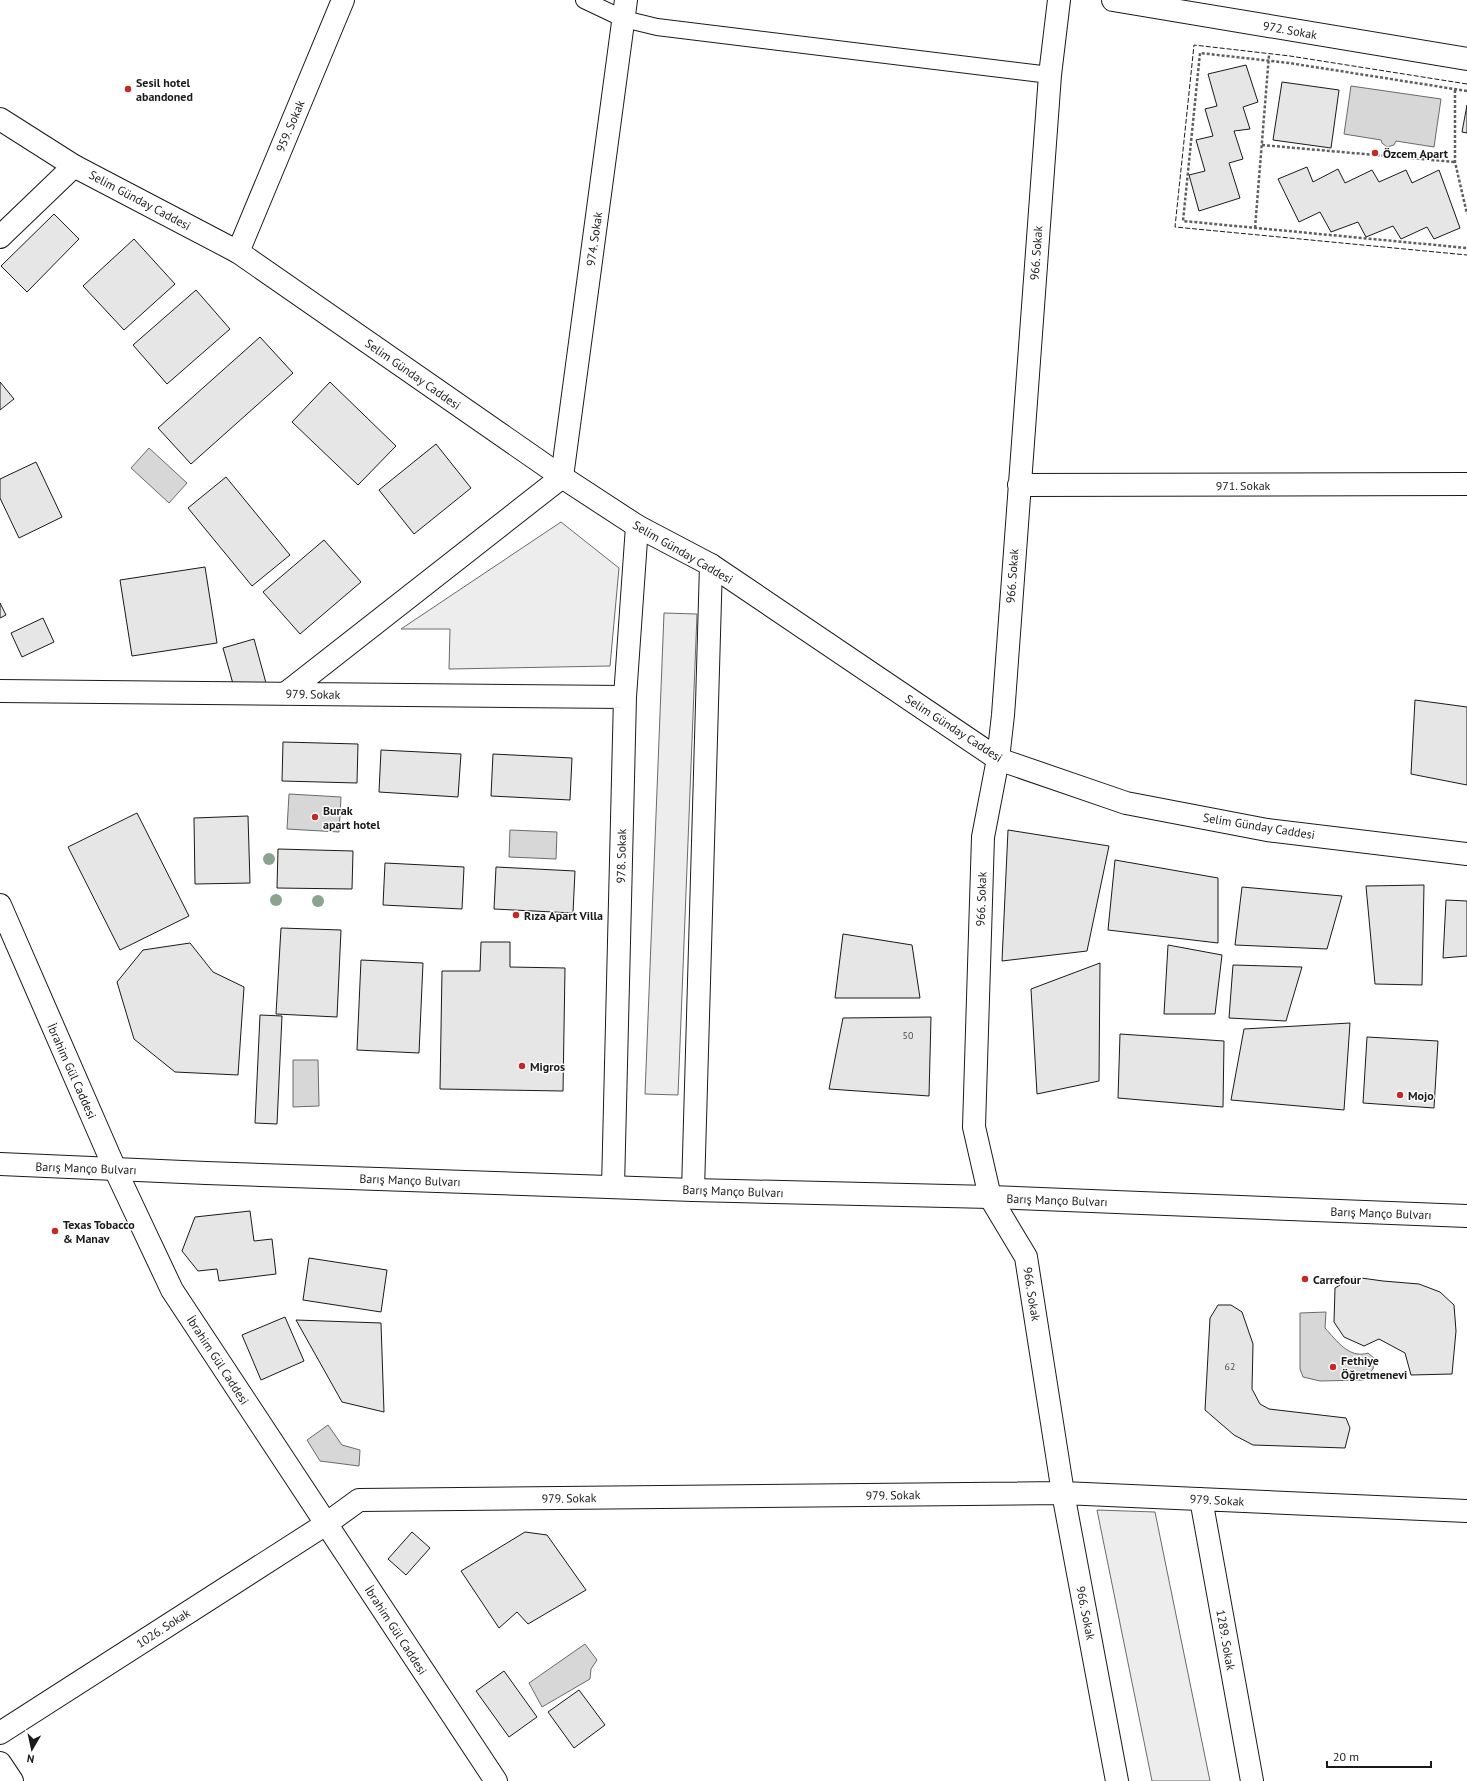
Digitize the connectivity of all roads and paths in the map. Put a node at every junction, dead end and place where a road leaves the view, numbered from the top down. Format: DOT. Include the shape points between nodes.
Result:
graph roads {
  1 [pos="343,0"];
  2 [pos="584,0"];
  3 [pos="1059,0"];
  4 [pos="1113,0"];
  5 [pos="625,10"];
  6 [pos="1273,27"];
  7 [pos="1467,59"];
  8 [pos="1269,61"];
  9 [pos="1050,75"];
  10 [pos="1455,90"];
  11 [pos="1467,91"];
  12 [pos="0,119"];
  13 [pos="1262,144"];
  14 [pos="1456,162"];
  15 [pos="74,166"];
  16 [pos="1467,214"];
  17 [pos="1255,228"];
  18 [pos="0,237"];
  19 [pos="1467,248"];
  20 [pos="238,252"];
  21 [pos="562,477"];
  22 [pos="1467,484"];
  23 [pos="1019,485"];
  24 [pos="637,526"];
  25 [pos="711,565"];
  26 [pos="0,691"];
  27 [pos="285,694"];
  28 [pos="625,697"];
  29 [pos="998,759"];
  30 [pos="1467,854"];
  31 [pos="0,905"];
  32 [pos="0,1164"];
  33 [pos="115,1169"];
  34 [pos="613,1187"];
  35 [pos="693,1190"];
  36 [pos="990,1197"];
  37 [pos="1467,1216"];
  38 [pos="1063,1493"];
  39 [pos="1201,1499"];
  40 [pos="1467,1511"];
  41 [pos="326,1524"];
  42 [pos="0,1733"];
  43 [pos="0,1763"];
  44 [pos="12,1781"];
  45 [pos="496,1781"];
  46 [pos="1117,1781"];
  47 [pos="1252,1781"];
  1 -- 20 [label="street, 959. Sokak"];
  2 -- 5 [label="lane"];
  3 -- 9 [label="street, 966. Sokak"];
  4 -- 6 [label="street, 972. Sokak"];
  5 -- 9 [label="lane" via="657,26"];
  5 -- 21 [label="street, 974. Sokak"];
  6 -- 7 [label="street, 972. Sokak"];
  6 -- 8 [label="path"];
  8 -- 10 [label="path"];
  8 -- 13 [label="path"];
  8 -- 17 [label="path" via="1200,53 1183,221"];
  9 -- 23 [label="street, 966. Sokak"];
  10 -- 11 [label="path"];
  10 -- 14 [label="path"];
  12 -- 15 [label="street, Selim Günday Caddesi"];
  13 -- 14 [label="path"];
  13 -- 17 [label="path"];
  14 -- 16 [label="path"];
  15 -- 18 [label="street"];
  15 -- 20 [label="street, Selim Günday Caddesi"];
  17 -- 19 [label="path"];
  20 -- 21 [label="street, Selim Günday Caddesi"];
  21 -- 24 [label="street, Selim Günday Caddesi"];
  21 -- 27 [label="street"];
  22 -- 23 [label="street, 971. Sokak"];
  23 -- 29 [label="street, 966. Sokak"];
  24 -- 25 [label="street, Selim Günday Caddesi"];
  24 -- 28 [label="street, 978. Sokak"];
  25 -- 29 [label="street, Selim Günday Caddesi"];
  25 -- 35 [label="street"];
  26 -- 27 [label="street, 979. Sokak"];
  27 -- 28 [label="street, 979. Sokak"];
  28 -- 34 [label="street, 978. Sokak"];
  29 -- 30 [label="street, Selim Günday Caddesi" via="1126,803 1267,830"];
  29 -- 36 [label="street, 966. Sokak" via="983,837 974,1127"];
  31 -- 33 [label="street, İbrahim Gül Caddesi"];
  32 -- 33 [label="street, Barış Manço Bulvarı"];
  33 -- 34 [label="street, Barış Manço Bulvarı"];
  33 -- 41 [label="street, İbrahim Gül Caddesi" via="172,1290"];
  34 -- 35 [label="street, Barış Manço Bulvarı"];
  35 -- 36 [label="street, Barış Manço Bulvarı"];
  36 -- 37 [label="street, Barış Manço Bulvarı"];
  36 -- 38 [label="street, 966. Sokak" via="1026,1257"];
  38 -- 39 [label="street, 979. Sokak"];
  38 -- 41 [label="street, 979. Sokak" via="359,1500"];
  38 -- 46 [label="street, 966. Sokak"];
  39 -- 40 [label="street, 979. Sokak"];
  39 -- 47 [label="street, 1289. Sokak"];
  41 -- 42 [label="street, 1026. Sokak"];
  41 -- 45 [label="street, İbrahim Gül Caddesi"];
  43 -- 44 [label="street"];
}
